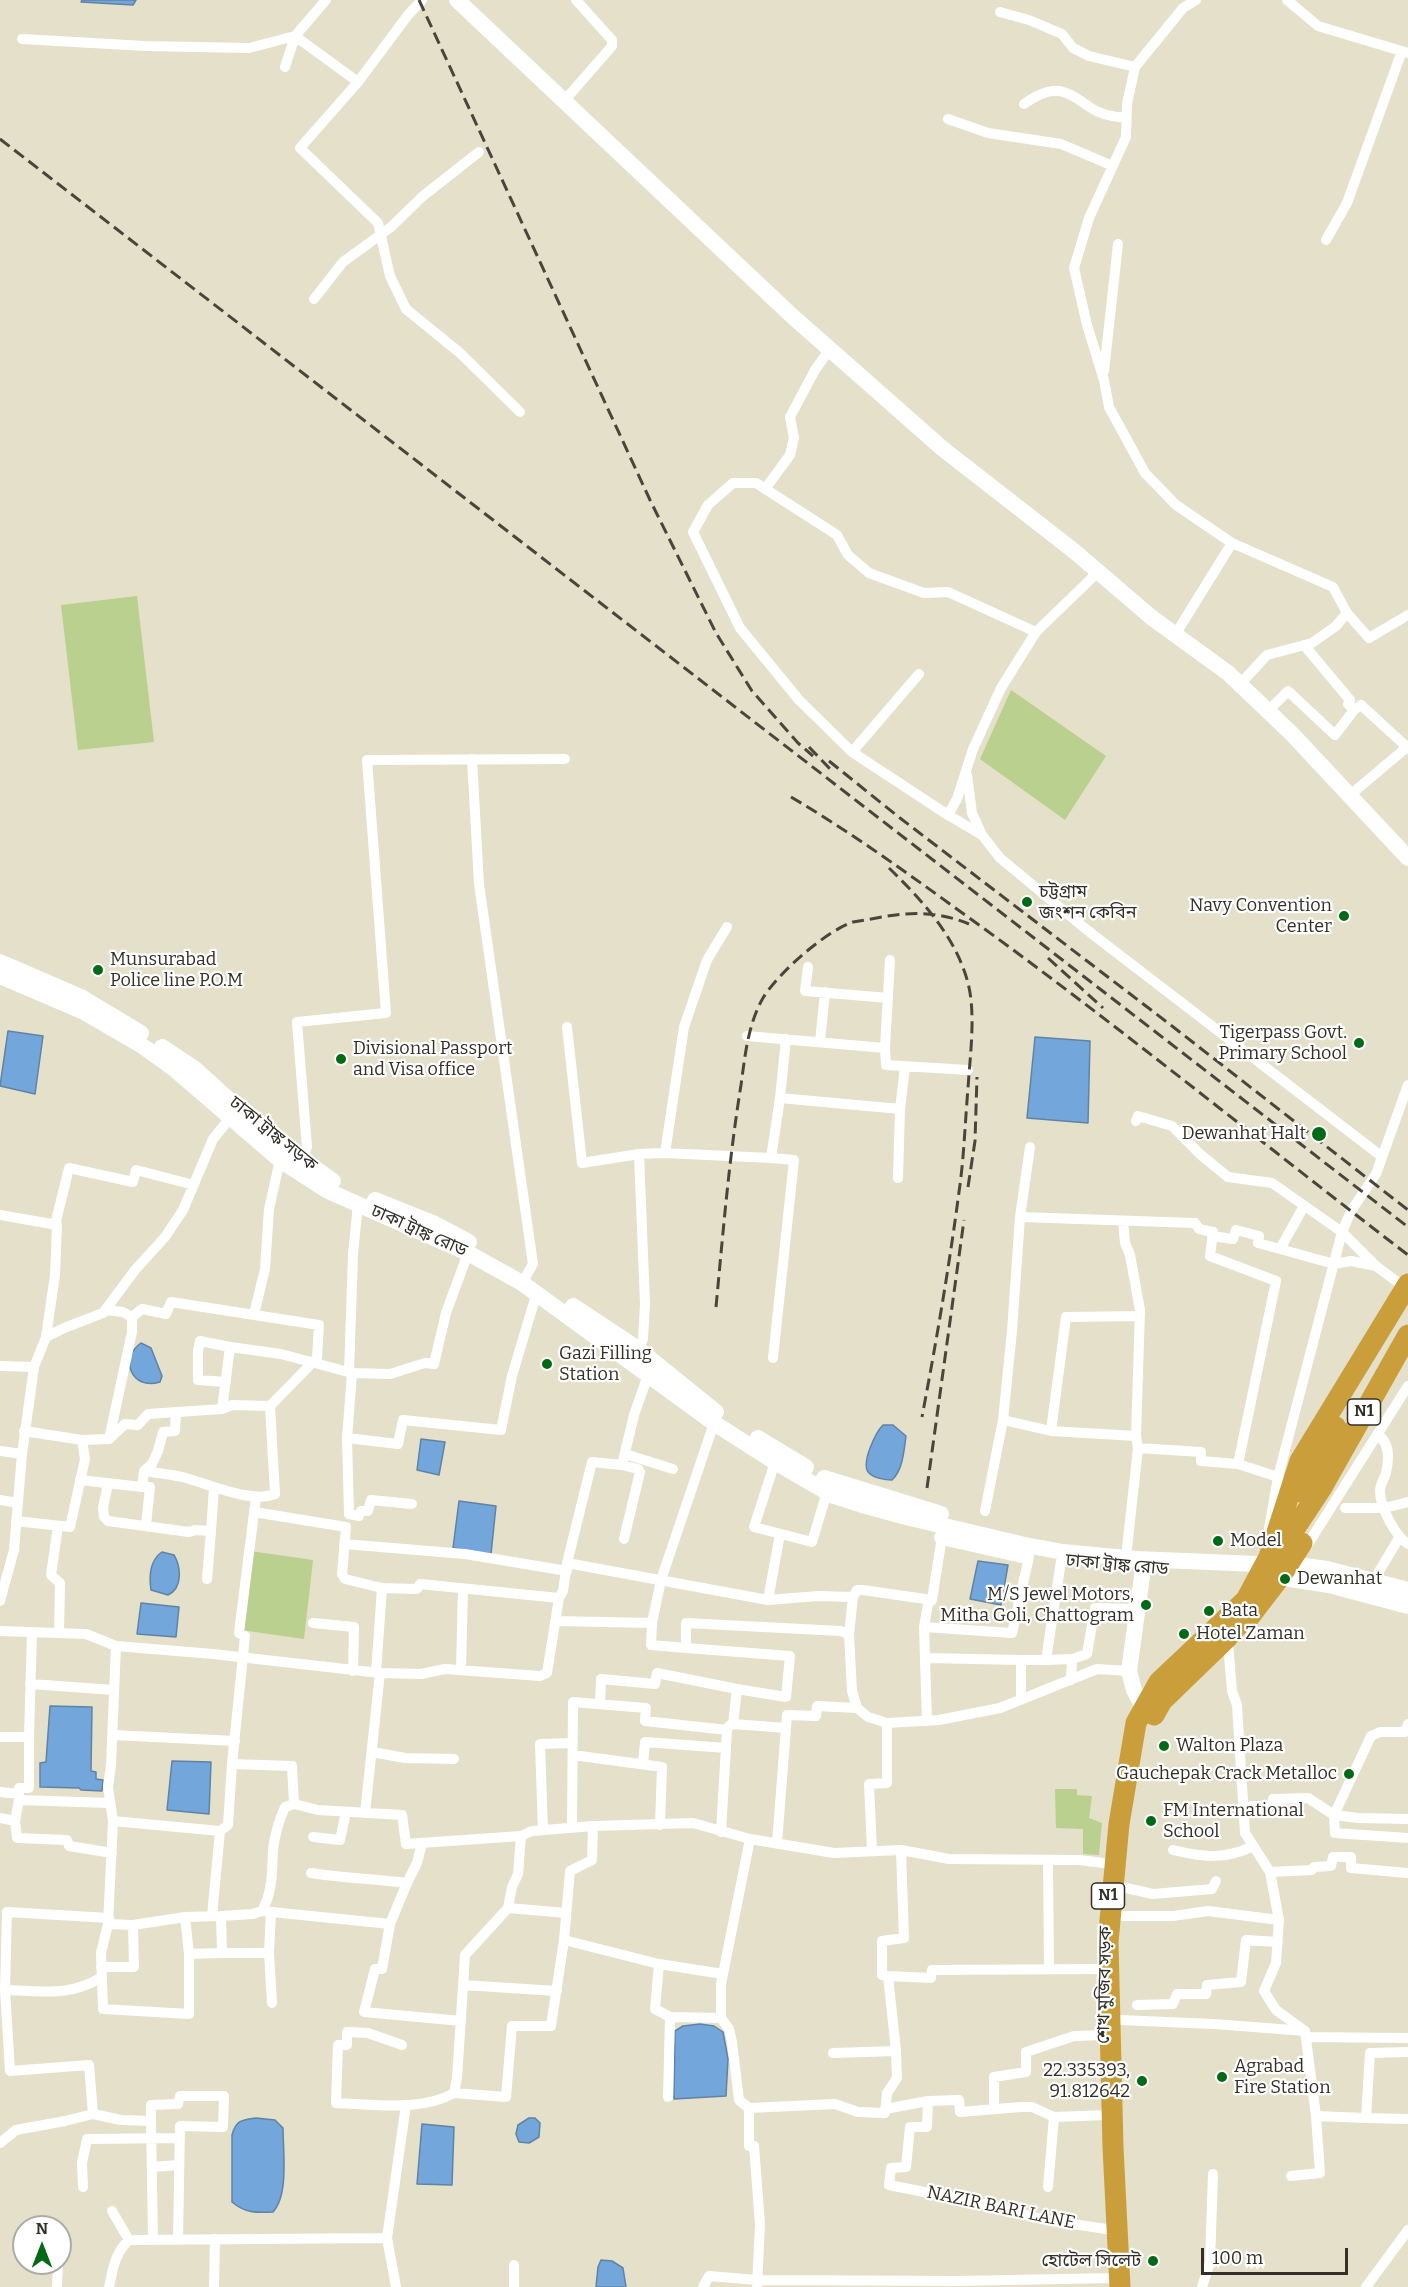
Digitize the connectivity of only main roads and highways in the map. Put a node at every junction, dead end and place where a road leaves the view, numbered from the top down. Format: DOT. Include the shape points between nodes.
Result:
graph roads {
  1 [pos="457,0"];
  2 [pos="1408,858"];
  3 [pos="0,962"];
  4 [pos="0,976"];
  5 [pos="1408,1266"];
  6 [pos="525,1279"];
  7 [pos="1408,1284"];
  8 [pos="1400,1307"];
  9 [pos="1408,1335"];
  10 [pos="634,1355"];
  11 [pos="1408,1364"];
  12 [pos="829,1489"];
  13 [pos="1333,1496"];
  14 [pos="1280,1561"];
  15 [pos="1143,1569"];
  16 [pos="1408,1580"];
  17 [pos="1408,1590"];
  18 [pos="1408,1605"];
  19 [pos="1144,1713"];
  20 [pos="1122,2285"];
  1 -- 2 [label="main road" via="749,276 943,449 1228,673 1292,734"];
  3 -- 6 [label="main road, ঢাকা ট্রাঙ্ক সড়ক" via="81,997 123,1021 195,1069 264,1132 334,1182 435,1224"];
  4 -- 6 [label="main road, ঢাকা ট্রাঙ্ক রোড" via="84,1012 141,1045 280,1160 328,1191"];
  5 -- 8 [label="highway" via="1394,1291"];
  6 -- 10 [label="main road, ঢাকা ট্রাঙ্ক রোড"];
  7 -- 8 [label="highway"];
  8 -- 20 [label="highway" via="1302,1487 1269,1584 1227,1638 1162,1701 1144,1732 1123,1868 1117,1946"];
  9 -- 13 [label="highway, N1"];
  10 -- 12 [label="main road, ঢাকা ট্রাঙ্ক রোড"];
  10 -- 12 [label="main road, ঢাকা ট্রাঙ্ক রোড" via="648,1375 714,1423 775,1462"];
  11 -- 13 [label="highway, N1"];
  12 -- 14 [label="main road" via="1027,1536"];
  12 -- 15 [label="main road, ঢাকা ট্রাঙ্ক রোড" via="864,1513 910,1529 1029,1557"];
  12 -- 17 [label="main road, ঢাকা ট্রাঙ্ক রোড" via="884,1510 1063,1552 1305,1566"];
  13 -- 14 [label="highway, N1"];
  14 -- 15 [label="main road, ঢাকা ট্রাঙ্ক রোড"];
  14 -- 16 [label="main road" via="1324,1559"];
  14 -- 18 [label="main road, ঢাকা ট্রাঙ্ক রোড" via="1329,1585"];
  14 -- 19 [label="highway, শেখ মুজিব সড়ক / N1"];
  14 -- 19 [label="highway, শেখ মুজিব সড়ক / N1" via="1228,1643 1159,1712"];
  15 -- 19 [label="main road" via="1129,1671"];
  19 -- 20 [label="highway, শেখ মুজিব সড়ক / N1" via="1148,1733 1136,1801 1119,1970"];
  19 -- 20 [label="highway, শেখ মুজিব সড়ক / N1" via="1130,1730 1111,1864 1102,1969 1113,2230"];
}
